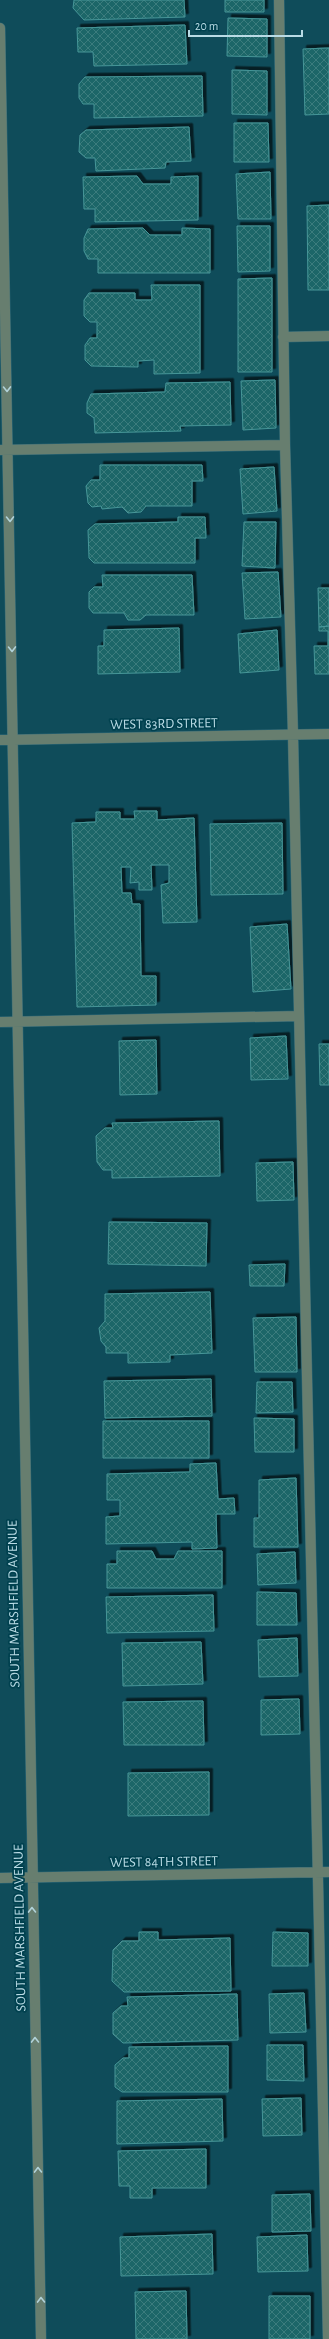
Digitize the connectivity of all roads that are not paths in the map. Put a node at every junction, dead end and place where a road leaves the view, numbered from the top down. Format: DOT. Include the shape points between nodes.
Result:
graph roads {
  1 [pos="279,0"];
  2 [pos="0,28"];
  3 [pos="329,336"];
  4 [pos="283,337"];
  5 [pos="284,445"];
  6 [pos="4,450"];
  7 [pos="329,734"];
  8 [pos="293,735"];
  9 [pos="0,740"];
  10 [pos="14,740"];
  11 [pos="299,1016"];
  12 [pos="0,1022"];
  13 [pos="18,1022"];
  14 [pos="324,1872"];
  15 [pos="0,1878"];
  16 [pos="32,1878"];
  17 [pos="42,2339"];
  18 [pos="328,2339"];
  1 -- 4 [label="street"];
  2 -- 6 [label="street, SOUTH MARSHFIELD AVENUE, one-way"];
  3 -- 4 [label="street"];
  4 -- 5 [label="street"];
  5 -- 6 [label="street"];
  5 -- 8 [label="street"];
  6 -- 10 [label="street, SOUTH MARSHFIELD AVENUE, one-way"];
  7 -- 8 [label="street, WEST 83RD STREET"];
  8 -- 10 [label="street, WEST 83RD STREET"];
  8 -- 11 [label="street"];
  9 -- 10 [label="street, WEST 83RD STREET"];
  10 -- 13 [label="street, SOUTH MARSHFIELD AVENUE"];
  11 -- 13 [label="street"];
  11 -- 14 [label="street"];
  12 -- 13 [label="street"];
  13 -- 16 [label="street, SOUTH MARSHFIELD AVENUE"];
  14 -- 16 [label="street, WEST 84TH STREET"];
  14 -- 18 [label="street"];
  15 -- 16 [label="street, WEST 84TH STREET"];
  17 -- 16 [label="street, SOUTH MARSHFIELD AVENUE, one-way"];
}
